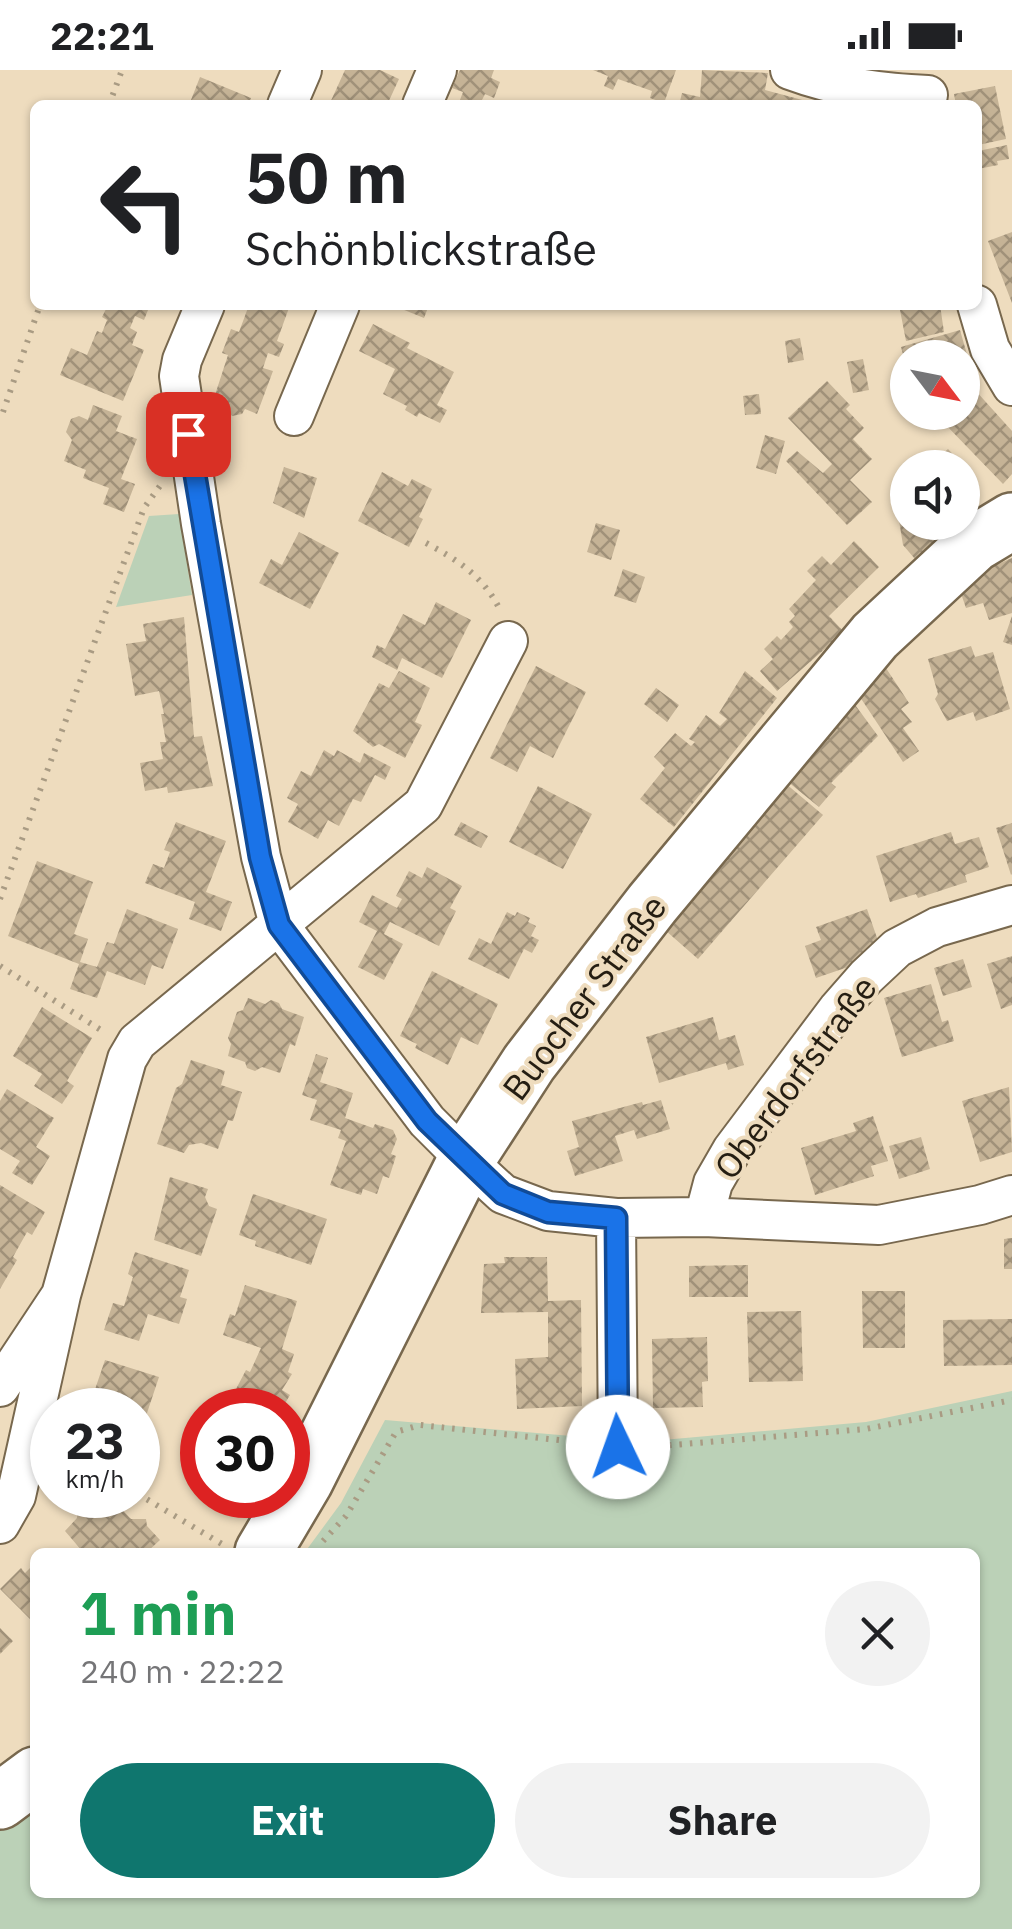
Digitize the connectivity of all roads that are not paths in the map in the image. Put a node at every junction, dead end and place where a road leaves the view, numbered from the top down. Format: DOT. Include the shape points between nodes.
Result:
graph roads {
  1 [pos="302,70"];
  2 [pos="436,70"];
  3 [pos="790,70"];
  4 [pos="930,90"];
  5 [pos="290,100"];
  6 [pos="424,100"];
  7 [pos="203,310"];
  8 [pos="338,310"];
  9 [pos="978,310"];
  10 [pos="1012,386"];
  11 [pos="294,416"];
  12 [pos="1012,522"];
  13 [pos="508,640"];
  14 [pos="1012,906"];
  15 [pos="279,925"];
  16 [pos="466,1160"];
  17 [pos="1012,1196"];
  18 [pos="704,1217"];
  19 [pos="616,1218"];
  20 [pos="61,1296"];
  21 [pos="0,1387"];
  22 [pos="618,1447"];
  23 [pos="0,1524"];
  24 [pos="265,1548"];
  25 [pos="30,1779"];
  26 [pos="0,1800"];
  1 -- 5 [label="street"];
  2 -- 6 [label="street"];
  3 -- 4 [label="street" via="876,93"];
  7 -- 15 [label="street" via="179,376 260,857"];
  8 -- 11 [label="street"];
  9 -- 10 [label="street" via="990,349"];
  12 -- 16 [label="street, Buocher Straße" via="974,544 875,636 584,989"];
  13 -- 15 [label="street" via="423,804"];
  14 -- 18 [label="street, Oberdorfstraße" via="936,927 897,948 866,977 732,1150"];
  15 -- 16 [label="street" via="427,1121"];
  15 -- 20 [label="street" via="132,1050"];
  16 -- 19 [label="street" via="503,1194 548,1212"];
  16 -- 24 [label="street, Buocher Straße"];
  17 -- 18 [label="street" via="879,1224"];
  18 -- 19 [label="street"];
  19 -- 22 [label="street"];
  20 -- 21 [label="street"];
  20 -- 23 [label="street" via="20,1481"];
  25 -- 26 [label="street"];
}
